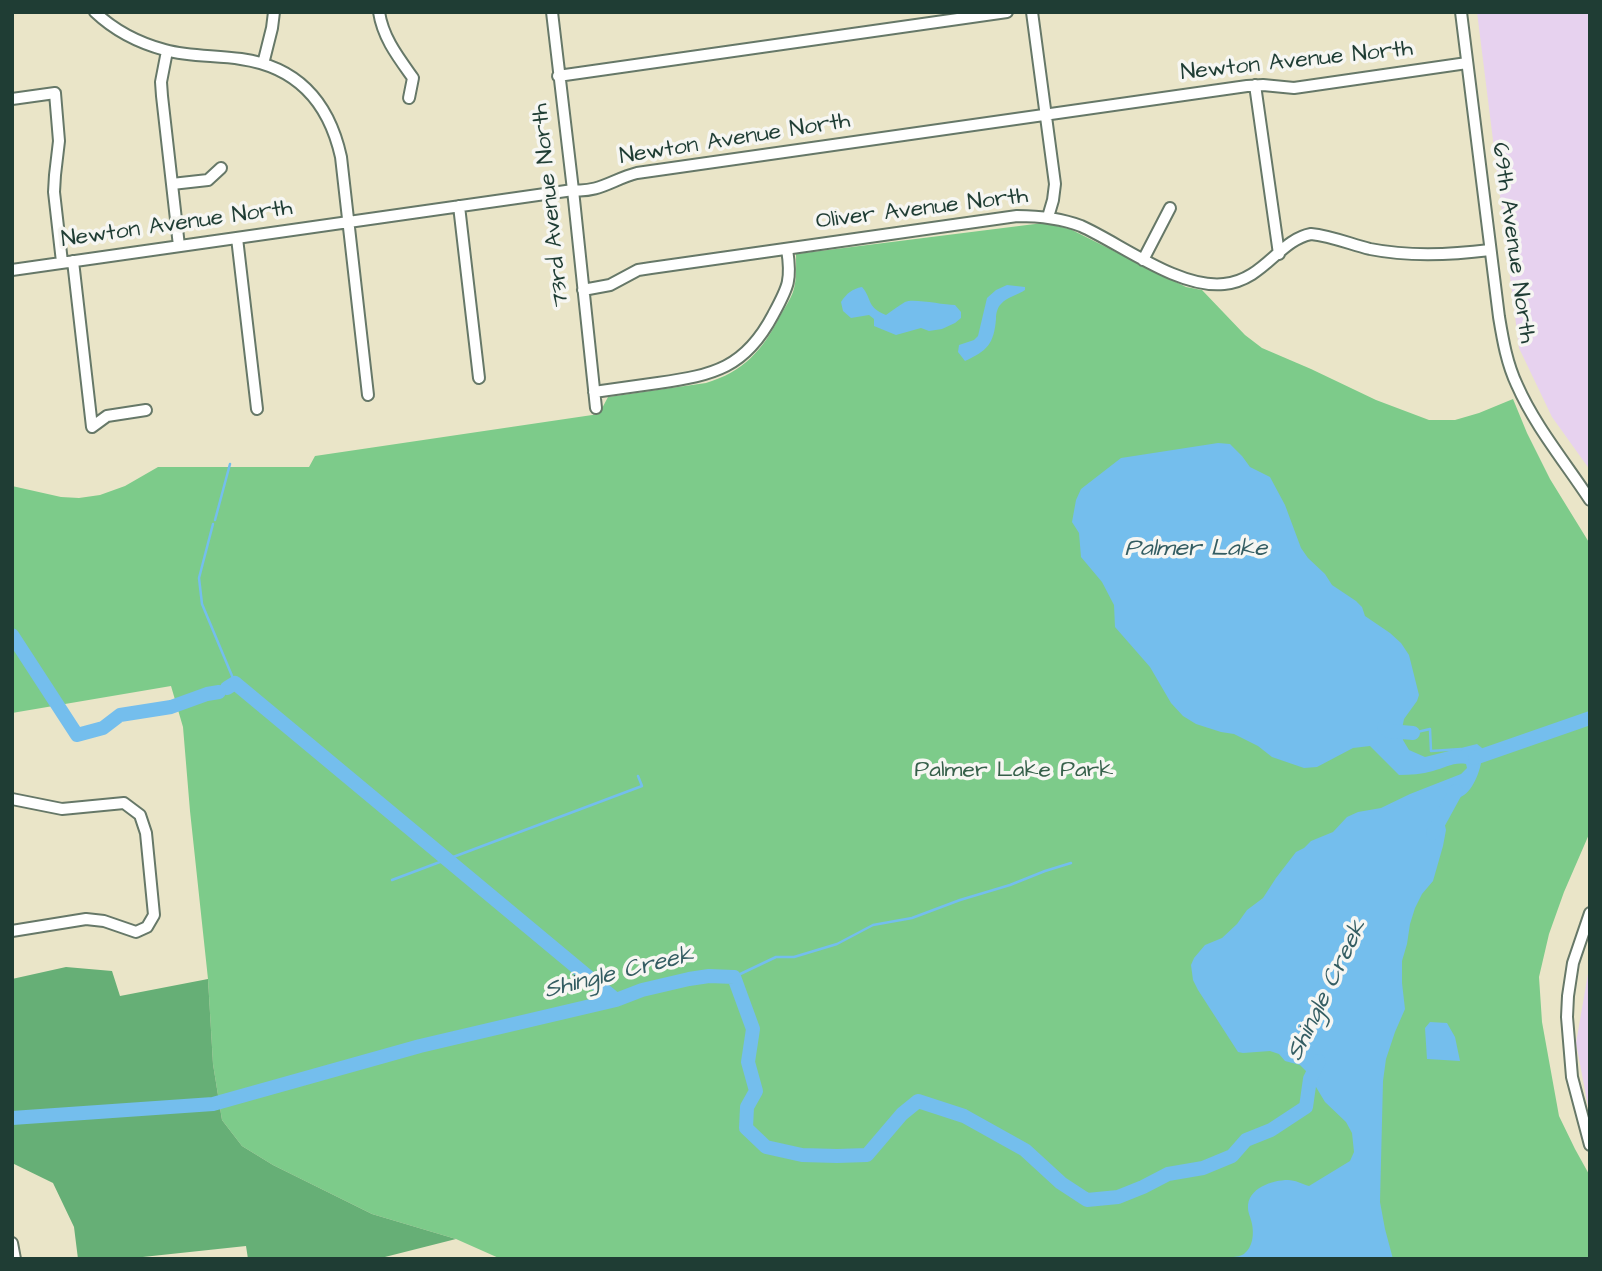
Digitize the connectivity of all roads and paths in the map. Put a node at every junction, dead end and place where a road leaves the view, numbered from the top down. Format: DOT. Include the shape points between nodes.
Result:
graph roads {
  1 [pos="274,12"];
  2 [pos="379,12"];
  3 [pos="552,12"];
  4 [pos="1007,12"];
  5 [pos="1032,12"];
  6 [pos="1461,12"];
  7 [pos="97,13"];
  8 [pos="167,51"];
  9 [pos="1467,63"];
  10 [pos="263,64"];
  11 [pos="558,75"];
  12 [pos="1255,85"];
  13 [pos="409,98"];
  14 [pos="12,99"];
  15 [pos="1046,114"];
  16 [pos="221,169"];
  17 [pos="172,184"];
  18 [pos="573,190"];
  19 [pos="459,206"];
  20 [pos="1170,208"];
  21 [pos="1048,217"];
  22 [pos="349,222"];
  23 [pos="237,237"];
  24 [pos="179,246"];
  25 [pos="788,248"];
  26 [pos="1490,250"];
  27 [pos="1279,254"];
  28 [pos="1143,260"];
  29 [pos="67,262"];
  30 [pos="12,270"];
  31 [pos="583,290"];
  32 [pos="479,378"];
  33 [pos="594,393"];
  34 [pos="368,395"];
  35 [pos="596,408"];
  36 [pos="257,409"];
  37 [pos="146,410"];
  38 [pos="1590,500"];
  39 [pos="12,799"];
  40 [pos="1590,913"];
  41 [pos="12,931"];
  42 [pos="1590,1145"];
  43 [pos="12,1243"];
  44 [pos="15,1259"];
  1 -- 10 [label="street"];
  2 -- 13 [label="street" via="389,43 413,78"];
  3 -- 11 [label="street, 73rd Avenue North"];
  4 -- 11 [label="street"];
  5 -- 15 [label="street"];
  6 -- 9 [label="street, 69th Avenue North"];
  7 -- 8 [label="street" via="124,34"];
  8 -- 10 [label="street"];
  8 -- 17 [label="street" via="161,82"];
  9 -- 12 [label="street, Newton Avenue North" via="1294,88"];
  9 -- 26 [label="street, 69th Avenue North"];
  10 -- 22 [label="street" via="294,79 330,121 341,157"];
  11 -- 18 [label="street, 73rd Avenue North"];
  12 -- 15 [label="street, Newton Avenue North"];
  12 -- 27 [label="street"];
  14 -- 29 [label="street" via="55,93 59,142 54,192"];
  15 -- 18 [label="street, Newton Avenue North" via="637,173 596,190"];
  15 -- 21 [label="street" via="1055,184"];
  16 -- 17 [label="street" via="208,180"];
  17 -- 24 [label="street"];
  18 -- 19 [label="street, Newton Avenue North"];
  18 -- 31 [label="street, 73rd Avenue North"];
  19 -- 22 [label="street, Newton Avenue North"];
  19 -- 32 [label="street"];
  20 -- 28 [label="street"];
  21 -- 25 [label="street, Oliver Avenue North" via="1017,216"];
  21 -- 28 [label="street, Oliver Avenue North" via="1080,226"];
  22 -- 23 [label="street, Newton Avenue North"];
  22 -- 34 [label="street"];
  23 -- 24 [label="street, Newton Avenue North"];
  23 -- 36 [label="street"];
  24 -- 29 [label="street, Newton Avenue North"];
  25 -- 31 [label="street, Oliver Avenue North" via="638,270 610,285"];
  25 -- 33 [label="street" via="788,286 767,326 743,355 710,374"];
  26 -- 27 [label="street, Oliver Avenue North" via="1402,254 1311,234"];
  26 -- 38 [label="street, 69th Avenue North" via="1504,345 1516,383"];
  27 -- 28 [label="street, Oliver Avenue North" via="1254,273 1223,285 1190,281"];
  29 -- 30 [label="street, Newton Avenue North"];
  29 -- 37 [label="street" via="92,427 107,416"];
  31 -- 33 [label="street, 73rd Avenue North"];
  33 -- 35 [label="street, 73rd Avenue North"];
  39 -- 41 [label="street" via="62,808 124,803 140,815 154,915 136,932 86,919"];
  40 -- 42 [label="street" via="1573,963 1567,1017 1572,1077"];
  43 -- 44 [label="street"];
}
